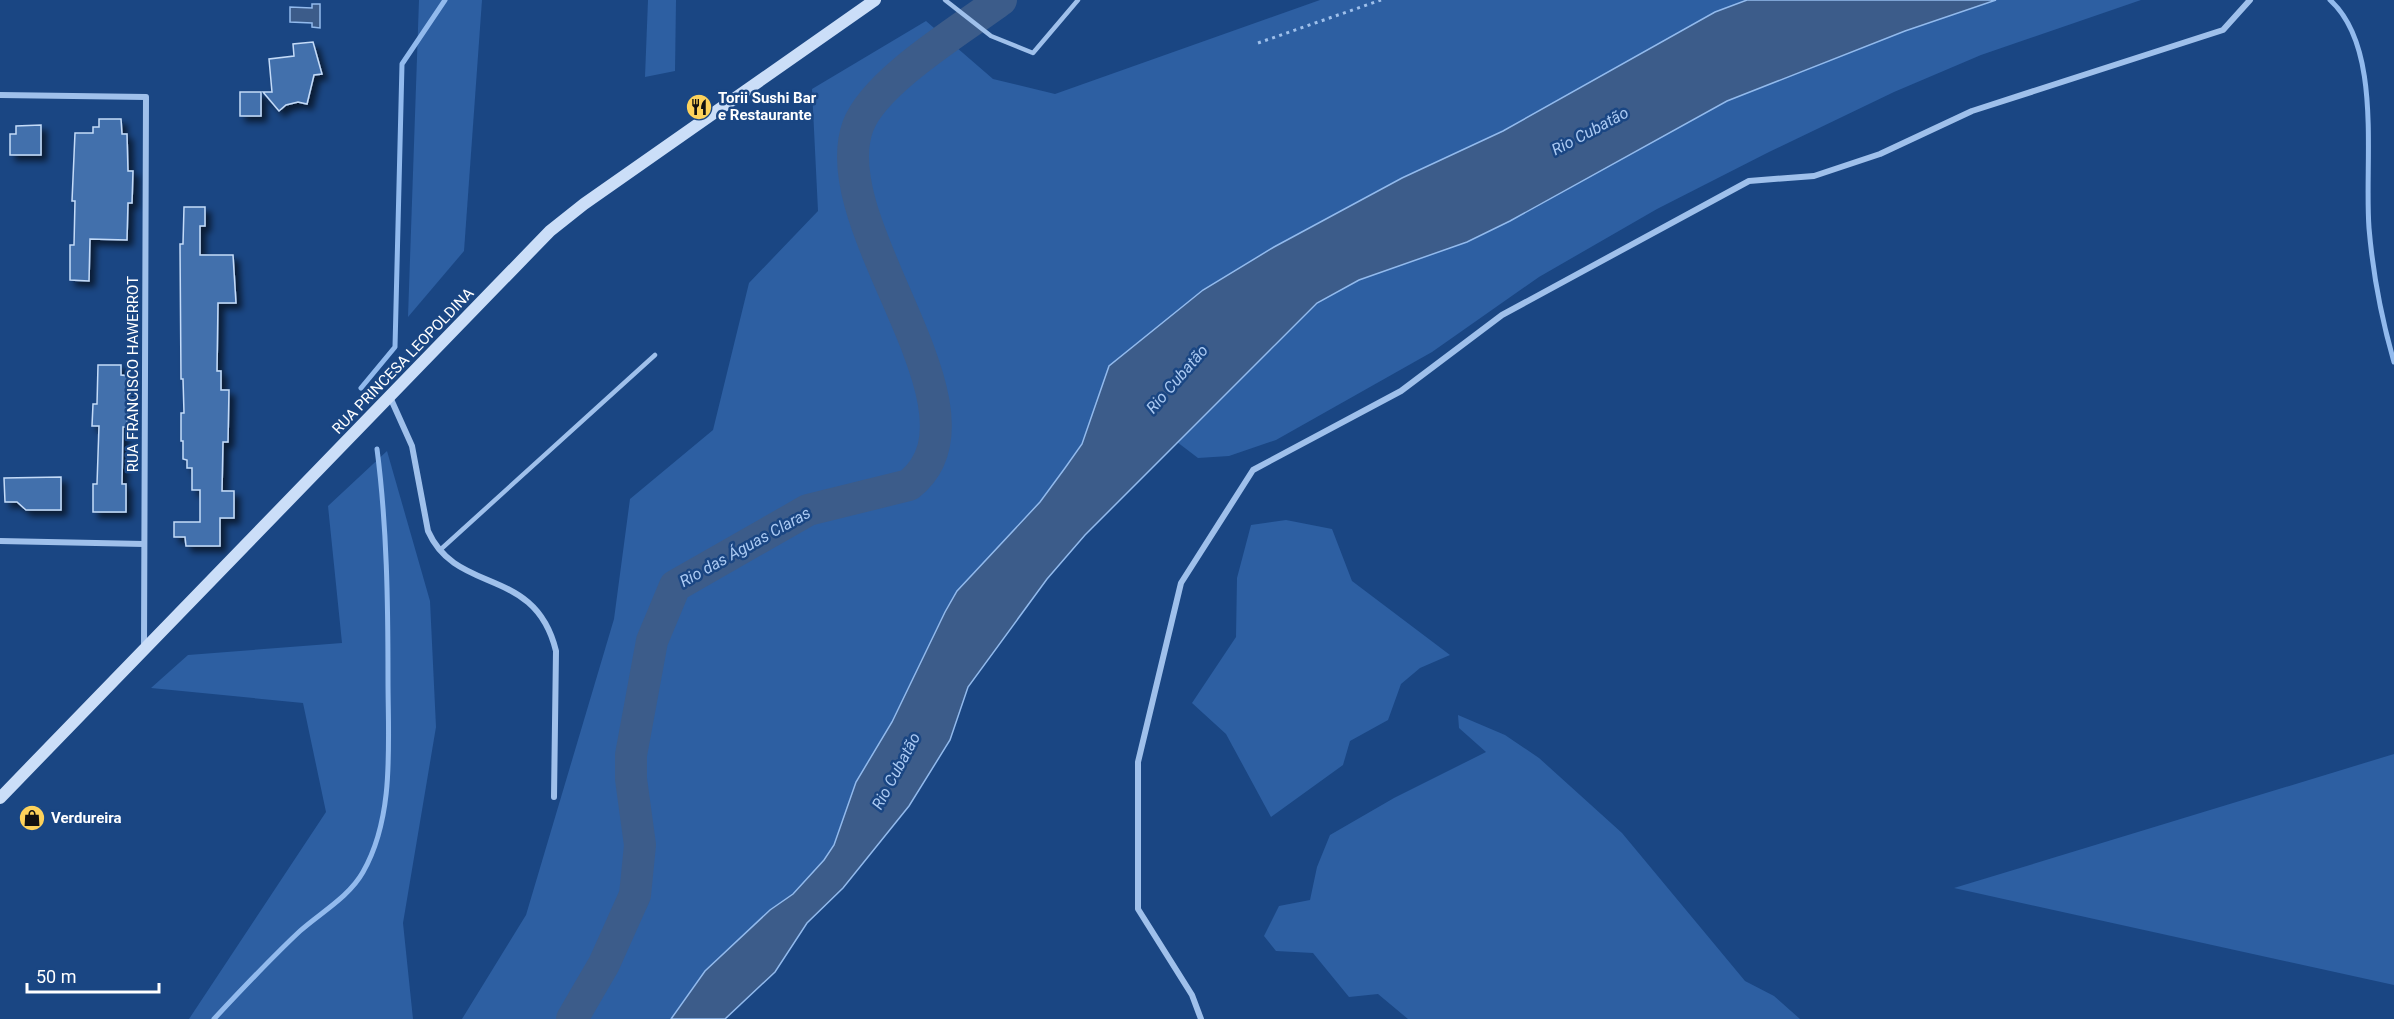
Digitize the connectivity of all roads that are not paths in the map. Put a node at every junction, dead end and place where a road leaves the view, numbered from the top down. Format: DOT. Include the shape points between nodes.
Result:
graph roads {
  1 [pos="874,0"];
  2 [pos="945,0"];
  3 [pos="1078,0"];
  4 [pos="2250,0"];
  5 [pos="0,95"];
  6 [pos="655,355"];
  7 [pos="390,397"];
  8 [pos="0,541"];
  9 [pos="144,544"];
  10 [pos="440,550"];
  11 [pos="144,652"];
  12 [pos="554,797"];
  13 [pos="0,798"];
  14 [pos="1201,1019"];
  1 -- 7 [label="street, RUA PRINCESA LEOPOLDINA" via="550,231"];
  2 -- 3 [label="lane" via="991,36 1033,53"];
  4 -- 14 [label="street" via="2223,30 1972,111 1880,154 1814,176 1749,181 1502,315 1401,391 1253,470 1181,583 1138,762 1138,909 1192,995"];
  5 -- 9 [label="street, RUA FRANCISCO HAWERROT" via="146,97"];
  6 -- 10 [label="lane"];
  7 -- 10 [label="street" via="412,447 428,531"];
  7 -- 11 [label="street, RUA PRINCESA LEOPOLDINA"];
  8 -- 9 [label="street"];
  9 -- 11 [label="street, RUA FRANCISCO HAWERROT"];
  10 -- 12 [label="street" via="464,569 530,602 553,636"];
  11 -- 13 [label="street, RUA PRINCESA LEOPOLDINA"];
}
